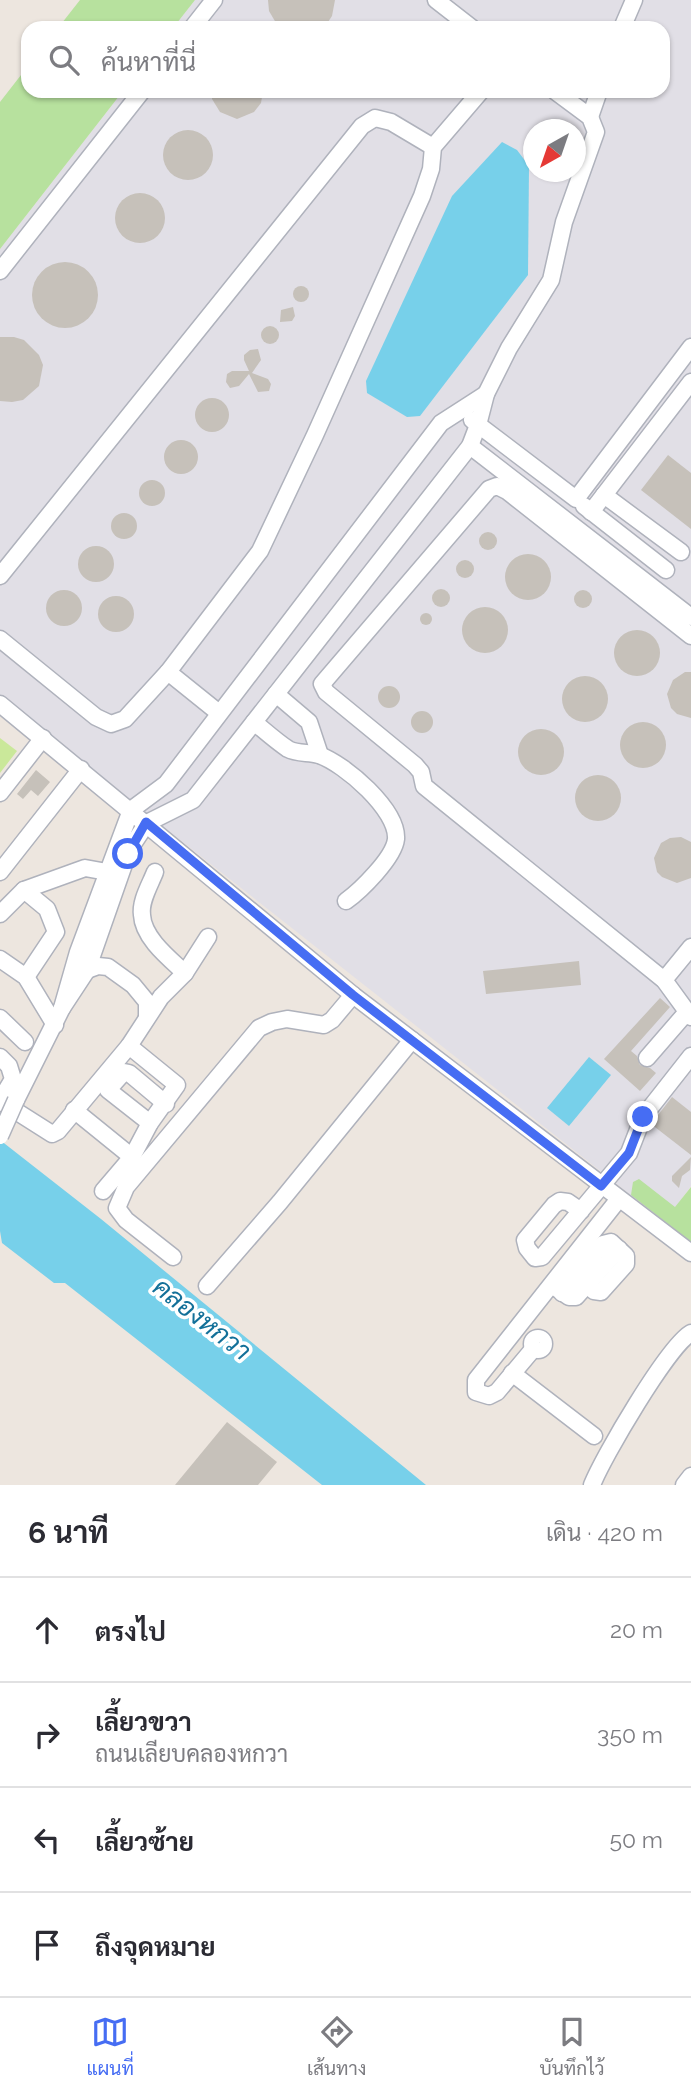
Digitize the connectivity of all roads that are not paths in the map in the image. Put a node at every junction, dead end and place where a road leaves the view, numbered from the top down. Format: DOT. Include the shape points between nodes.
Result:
graph roads {
  1 [pos="214,0"];
  2 [pos="436,0"];
  3 [pos="634,0"];
  4 [pos="198,21"];
  5 [pos="463,21"];
  6 [pos="625,21"];
  7 [pos="136,98"];
  8 [pos="475,98"];
  9 [pos="564,98"];
  10 [pos="597,98"];
  11 [pos="590,117"];
  12 [pos="433,147"];
  13 [pos="0,271"];
  14 [pos="690,349"];
  15 [pos="691,382"];
  16 [pos="486,394"];
  17 [pos="458,411"];
  18 [pos="478,425"];
  19 [pos="470,446"];
  20 [pos="604,495"];
  21 [pos="576,499"];
  22 [pos="592,512"];
  23 [pos="563,519"];
  24 [pos="681,552"];
  25 [pos="666,570"];
  26 [pos="0,576"];
  27 [pos="690,616"];
  28 [pos="691,636"];
  29 [pos="0,639"];
  30 [pos="168,672"];
  31 [pos="276,694"];
  32 [pos="0,704"];
  33 [pos="219,713"];
  34 [pos="254,722"];
  35 [pos="43,738"];
  36 [pos="320,755"];
  37 [pos="81,769"];
  38 [pos="0,793"];
  39 [pos="131,810"];
  40 [pos="146,822"];
  41 [pos="0,872"];
  42 [pos="155,872"];
  43 [pos="112,875"];
  44 [pos="24,890"];
  45 [pos="346,901"];
  46 [pos="0,914"];
  47 [pos="208,937"];
  48 [pos="691,947"];
  49 [pos="96,954"];
  50 [pos="0,959"];
  51 [pos="185,973"];
  52 [pos="26,977"];
  53 [pos="664,981"];
  54 [pos="353,995"];
  55 [pos="161,997"];
  56 [pos="62,1008"];
  57 [pos="689,1015"];
  58 [pos="147,1017"];
  59 [pos="55,1025"];
  60 [pos="4,1029"];
  61 [pos="412,1040"];
  62 [pos="25,1042"];
  63 [pos="129,1046"];
  64 [pos="691,1056"];
  65 [pos="0,1057"];
  66 [pos="647,1058"];
  67 [pos="5,1101"];
  68 [pos="166,1104"];
  69 [pos="74,1110"];
  70 [pos="150,1124"];
  71 [pos="0,1136"];
  72 [pos="132,1157"];
  73 [pos="601,1186"];
  74 [pos="103,1191"];
  75 [pos="618,1200"];
  76 [pos="581,1211"];
  77 [pos="691,1254"];
  78 [pos="173,1257"];
  79 [pos="207,1286"];
  80 [pos="556,1289"];
  81 [pos="691,1333"];
  82 [pos="534,1348"];
  83 [pos="512,1373"];
  84 [pos="594,1436"];
  85 [pos="691,1476"];
  86 [pos="592,1485"];
  87 [pos="684,1485"];
  1 -- 4 [label="street"];
  2 -- 5 [label="street"];
  3 -- 6 [label="street"];
  7 -- 13 [label="street"];
  8 -- 12 [label="street"];
  9 -- 11 [label="street"];
  10 -- 11 [label="street"];
  11 -- 16 [label="street" via="596,132 564,222 551,280"];
  12 -- 26 [label="street" via="391,122 375,118 362,126"];
  12 -- 30 [label="street" via="422,196 260,551"];
  14 -- 21 [label="street"];
  15 -- 20 [label="street"];
  16 -- 17 [label="street"];
  16 -- 18 [label="street"];
  17 -- 18 [label="street"];
  17 -- 33 [label="street" via="441,423"];
  18 -- 19 [label="street"];
  18 -- 21 [label="street"];
  19 -- 23 [label="street"];
  19 -- 31 [label="street"];
  20 -- 22 [label="street"];
  20 -- 24 [label="street"];
  21 -- 22 [label="street"];
  21 -- 23 [label="street"];
  22 -- 25 [label="street"];
  23 -- 27 [label="street"];
  28 -- 53 [label="street" via="497,486 489,489 322,684 415,765 424,786"];
  29 -- 30 [label="street" via="96,717 111,724 125,719"];
  30 -- 33 [label="street"];
  31 -- 34 [label="street"];
  31 -- 36 [label="street" via="309,722"];
  32 -- 35 [label="street"];
  33 -- 39 [label="street" via="166,784"];
  34 -- 36 [label="street" via="290,751"];
  34 -- 40 [label="street" via="193,800"];
  35 -- 37 [label="street"];
  35 -- 38 [label="street"];
  36 -- 45 [label="street" via="354,775 391,817 396,839 375,873"];
  37 -- 39 [label="street"];
  37 -- 41 [label="street"];
  39 -- 40 [label="street"];
  39 -- 43 [label="street"];
  40 -- 43 [label="street"];
  40 -- 54 [label="street"];
  42 -- 51 [label="street" via="141,916 152,941"];
  43 -- 44 [label="street" via="85,868"];
  43 -- 49 [label="street"];
  44 -- 46 [label="street"];
  44 -- 52 [label="street" via="47,909 56,932"];
  47 -- 51 [label="street"];
  48 -- 53 [label="street"];
  49 -- 55 [label="street"];
  49 -- 56 [label="street"];
  49 -- 56 [label="street"];
  49 -- 58 [label="street" via="147,1002"];
  50 -- 52 [label="street"];
  51 -- 55 [label="street"];
  52 -- 59 [label="street"];
  53 -- 57 [label="street"];
  54 -- 61 [label="street"];
  54 -- 78 [label="street" via="324,1025 288,1019 259,1028 126,1187 117,1209"];
  55 -- 58 [label="street"];
  56 -- 59 [label="street"];
  57 -- 66 [label="street"];
  58 -- 63 [label="street"];
  59 -- 67 [label="street"];
  60 -- 62 [label="street"];
  61 -- 73 [label="street"];
  61 -- 79 [label="street"];
  63 -- 68 [label="street" via="177,1085"];
  63 -- 69 [label="street"];
  64 -- 73 [label="street" via="643,1117 629,1153"];
  65 -- 67 [label="street" via="13,1079"];
  67 -- 69 [label="street" via="52,1134"];
  67 -- 71 [label="street, bridge"];
  68 -- 70 [label="street"];
  68 -- 70 [label="street" via="129,1073 124,1072 108,1090"];
  69 -- 72 [label="street"];
  70 -- 72 [label="street"];
  72 -- 74 [label="street"];
  73 -- 75 [label="street"];
  73 -- 76 [label="street"];
  75 -- 77 [label="street"];
  75 -- 80 [label="street"];
  80 -- 80 [label="street" via="574,1298 587,1286 601,1292 626,1264 626,1256 611,1242 603,1244"];
  80 -- 83 [label="street" via="476,1380 476,1392 489,1396 497,1392"];
  81 -- 86 [label="street" via="673,1350 601,1462"];
  82 -- 83 [label="street"];
  83 -- 84 [label="street"];
  85 -- 87 [label="street"];
}
